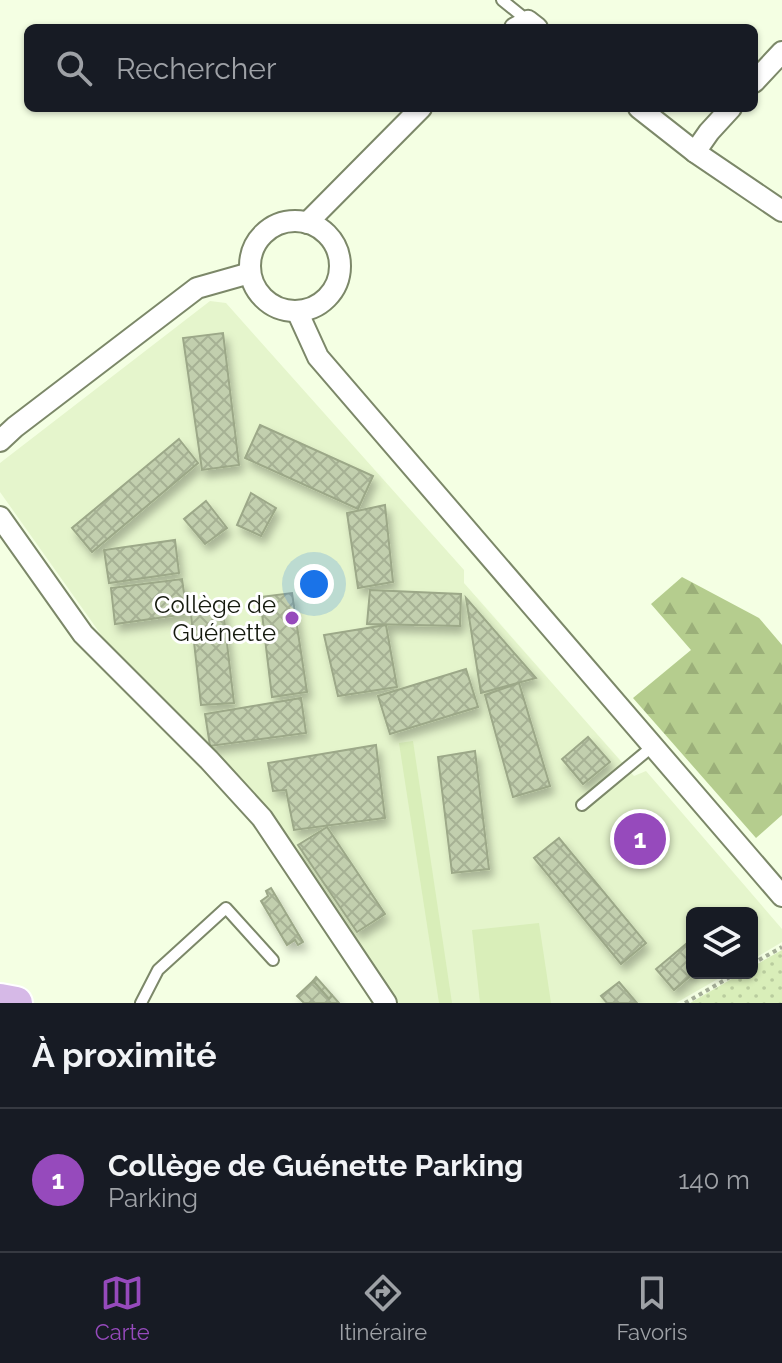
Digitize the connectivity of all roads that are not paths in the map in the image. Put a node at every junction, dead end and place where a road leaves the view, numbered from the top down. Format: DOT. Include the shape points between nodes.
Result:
graph roads {
  1 [pos="502,0"];
  2 [pos="525,24"];
  3 [pos="782,52"];
  4 [pos="758,78"];
  5 [pos="417,112"];
  6 [pos="644,112"];
  7 [pos="727,112"];
  8 [pos="695,152"];
  9 [pos="782,211"];
  10 [pos="307,223"];
  11 [pos="250,273"];
  12 [pos="297,311"];
  13 [pos="0,441"];
  14 [pos="0,517"];
  15 [pos="653,746"];
  16 [pos="582,805"];
  17 [pos="782,896"];
  18 [pos="273,960"];
  19 [pos="0,1000"];
  20 [pos="16,1003"];
  21 [pos="141,1003"];
  22 [pos="386,1003"];
  1 -- 2 [label="lane"];
  3 -- 4 [label="street"];
  5 -- 10 [label="street"];
  6 -- 8 [label="street"];
  7 -- 8 [label="street"];
  8 -- 9 [label="street"];
  10 -- 11 [label="street" via="278,224 266,232 256,243"];
  10 -- 12 [label="street" via="331,239 340,266 331,294 306,311"];
  11 -- 12 [label="street" via="263,299 276,308"];
  11 -- 13 [label="street" via="197,288"];
  12 -- 15 [label="street" via="318,357"];
  14 -- 22 [label="street" via="83,634 262,818"];
  15 -- 16 [label="lane"];
  15 -- 17 [label="street"];
  18 -- 21 [label="lane" via="226,908 158,970"];
  19 -- 20 [label="main road"];
}
